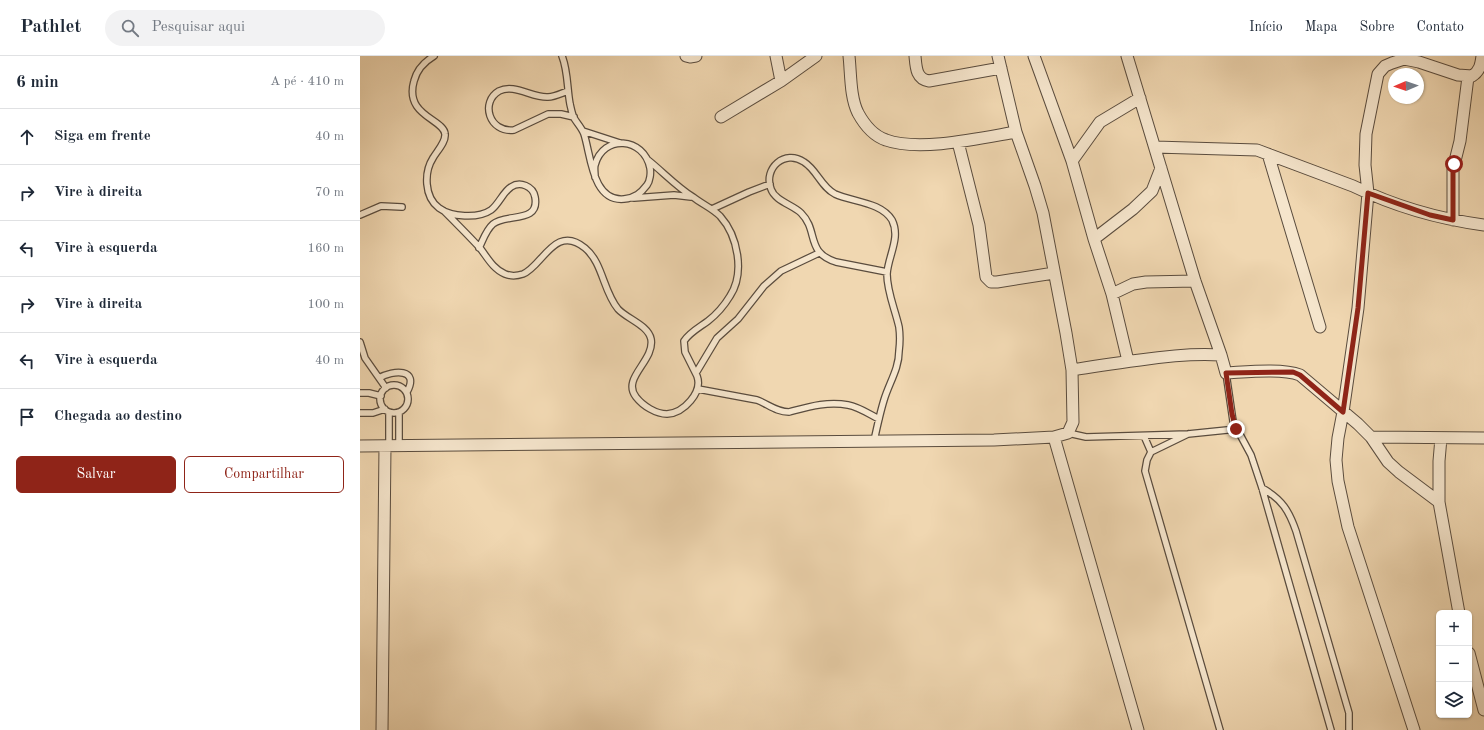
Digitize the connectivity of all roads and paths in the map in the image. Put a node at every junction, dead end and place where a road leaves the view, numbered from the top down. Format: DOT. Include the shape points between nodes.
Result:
graph roads {
  1 [pos="434,56"];
  2 [pos="562,56"];
  3 [pos="686,56"];
  4 [pos="696,56"];
  5 [pos="776,56"];
  6 [pos="816,56"];
  7 [pos="849,56"];
  8 [pos="915,56"];
  9 [pos="998,56"];
  10 [pos="1034,56"];
  11 [pos="1127,56"];
  12 [pos="1482,56"];
  13 [pos="1001,68"];
  14 [pos="1468,76"];
  15 [pos="781,81"];
  16 [pos="568,91"];
  17 [pos="1140,98"];
  18 [pos="574,117"];
  19 [pos="721,118"];
  20 [pos="583,131"];
  21 [pos="1016,132"];
  22 [pos="958,142"];
  23 [pos="620,143"];
  24 [pos="1155,147"];
  25 [pos="1268,154"];
  26 [pos="648,160"];
  27 [pos="1072,161"];
  28 [pos="1161,168"];
  29 [pos="595,177"];
  30 [pos="770,184"];
  31 [pos="1368,193"];
  32 [pos="692,197"];
  33 [pos="631,198"];
  34 [pos="402,207"];
  35 [pos="712,209"];
  36 [pos="444,211"];
  37 [pos="360,215"];
  38 [pos="1453,220"];
  39 [pos="1484,225"];
  40 [pos="1094,239"];
  41 [pos="479,248"];
  42 [pos="819,253"];
  43 [pos="887,272"];
  44 [pos="1054,273"];
  45 [pos="1195,281"];
  46 [pos="1112,294"];
  47 [pos="1320,327"];
  48 [pos="360,342"];
  49 [pos="1221,355"];
  50 [pos="1128,362"];
  51 [pos="1072,370"];
  52 [pos="696,373"];
  53 [pos="1226,373"];
  54 [pos="379,378"];
  55 [pos="386,388"];
  56 [pos="698,389"];
  57 [pos="360,392"];
  58 [pos="407,392"];
  59 [pos="381,396"];
  60 [pos="387,410"];
  61 [pos="398,412"];
  62 [pos="1343,412"];
  63 [pos="360,413"];
  64 [pos="879,419"];
  65 [pos="1236,429"];
  66 [pos="1068,433"];
  67 [pos="1188,434"];
  68 [pos="1144,436"];
  69 [pos="1054,437"];
  70 [pos="1371,437"];
  71 [pos="1441,438"];
  72 [pos="1484,438"];
  73 [pos="874,441"];
  74 [pos="360,446"];
  75 [pos="391,446"];
  76 [pos="1151,452"];
  77 [pos="1262,488"];
  78 [pos="1439,502"];
  79 [pos="1458,610"];
  80 [pos="1472,664"];
  81 [pos="1484,710"];
  82 [pos="382,730"];
  83 [pos="1138,730"];
  84 [pos="1220,730"];
  85 [pos="1331,730"];
  86 [pos="1350,730"];
  87 [pos="1414,730"];
  1 -- 36 [label="lane" via="418,70 413,90 415,103 421,112 444,131 444,141 429,165 427,185 433,203"];
  2 -- 16 [label="lane" via="566,66"];
  3 -- 4 [label="street"];
  5 -- 15 [label="street"];
  6 -- 15 [label="street"];
  7 -- 22 [label="street" via="855,105 864,122 879,137 917,145"];
  8 -- 13 [label="street" via="918,75 929,81"];
  9 -- 13 [label="street"];
  10 -- 27 [label="street"];
  11 -- 17 [label="street"];
  12 -- 14 [label="street" via="1477,73"];
  13 -- 21 [label="street"];
  14 -- 31 [label="street" via="1404,60 1392,63 1380,71 1366,134 1365,165"];
  14 -- 38 [label="street" via="1460,141 1453,169"];
  15 -- 19 [label="street"];
  16 -- 18 [label="lane"];
  16 -- 18 [label="lane" via="547,98 504,89 492,97 490,115 495,125 509,131 548,114"];
  17 -- 24 [label="street"];
  17 -- 27 [label="street" via="1100,122"];
  18 -- 20 [label="lane"];
  20 -- 23 [label="lane"];
  20 -- 29 [label="lane"];
  21 -- 22 [label="street"];
  21 -- 44 [label="street" via="1043,213"];
  22 -- 44 [label="street" via="978,225 986,277 991,282 997,282"];
  23 -- 26 [label="lane" via="631,144 642,150"];
  23 -- 29 [label="lane" via="609,146 600,154 595,165"];
  24 -- 25 [label="street" via="1249,149"];
  24 -- 28 [label="street"];
  25 -- 31 [label="street"];
  25 -- 47 [label="street"];
  26 -- 32 [label="lane"];
  26 -- 33 [label="lane" via="651,171 648,183 641,192"];
  27 -- 40 [label="street"];
  28 -- 40 [label="street" via="1152,191"];
  28 -- 45 [label="street"];
  29 -- 33 [label="lane" via="600,188 608,196 619,199"];
  30 -- 35 [label="lane"];
  30 -- 42 [label="lane" via="774,194 805,217"];
  30 -- 43 [label="lane" via="775,164 782,159 793,158 804,162 825,187 834,193 875,206 883,212 892,220 895,234"];
  31 -- 38 [label="street" via="1430,215"];
  31 -- 62 [label="street" via="1358,308"];
  32 -- 33 [label="lane" via="674,195"];
  32 -- 35 [label="lane"];
  34 -- 37 [label="lane" via="381,206"];
  35 -- 52 [label="lane" via="722,218 732,236 736,248 737,272 735,285 724,306 684,341 685,352"];
  36 -- 41 [label="lane"];
  36 -- 41 [label="lane" via="470,216 484,213 490,210 511,186 522,185 531,189 535,203 530,213 495,223 488,230"];
  38 -- 39 [label="street"];
  40 -- 46 [label="street"];
  41 -- 56 [label="lane" via="499,271 514,276 527,272 549,249 559,243 574,242 584,247 594,259 619,310 650,337 651,348 648,357 632,383 636,397 652,409 668,414 683,407"];
  42 -- 43 [label="lane" via="836,262"];
  42 -- 52 [label="lane" via="781,271 764,286 738,319 717,338"];
  43 -- 64 [label="lane" via="899,329 899,359"];
  44 -- 51 [label="street"];
  45 -- 46 [label="street" via="1146,282 1134,284"];
  45 -- 49 [label="street"];
  46 -- 50 [label="street"];
  48 -- 54 [label="lane" via="365,358"];
  49 -- 50 [label="street" via="1184,354"];
  49 -- 53 [label="street"];
  50 -- 51 [label="street"];
  51 -- 66 [label="street" via="1073,422"];
  52 -- 56 [label="lane" via="699,380"];
  53 -- 62 [label="street" via="1293,372 1300,375"];
  53 -- 65 [label="lane"];
  54 -- 55 [label="lane"];
  54 -- 58 [label="lane" via="390,373 404,373 411,381"];
  55 -- 58 [label="lane" via="400,386"];
  55 -- 59 [label="lane"];
  56 -- 64 [label="lane" via="757,400 783,412 826,404 848,405"];
  57 -- 59 [label="lane"];
  58 -- 61 [label="lane" via="408,402"];
  59 -- 60 [label="lane" via="382,405"];
  60 -- 61 [label="lane"];
  60 -- 63 [label="lane"];
  60 -- 75 [label="lane"];
  61 -- 75 [label="lane"];
  62 -- 70 [label="street"];
  62 -- 87 [label="street" via="1336,460 1348,527"];
  64 -- 73 [label="lane"];
  65 -- 67 [label="lane"];
  65 -- 77 [label="lane" via="1251,455"];
  66 -- 68 [label="lane" via="1086,437"];
  66 -- 69 [label="street"];
  67 -- 68 [label="lane"];
  67 -- 76 [label="lane"];
  68 -- 76 [label="lane"];
  69 -- 73 [label="street"];
  69 -- 83 [label="street"];
  70 -- 71 [label="street"];
  70 -- 78 [label="street" via="1388,462"];
  71 -- 72 [label="street"];
  71 -- 78 [label="street"];
  73 -- 75 [label="street"];
  74 -- 75 [label="street"];
  75 -- 82 [label="street"];
  76 -- 84 [label="lane" via="1145,471"];
  77 -- 85 [label="lane"];
  77 -- 86 [label="lane" via="1284,504 1291,515 1349,714"];
  78 -- 79 [label="street"];
  80 -- 81 [label="street"];
}
